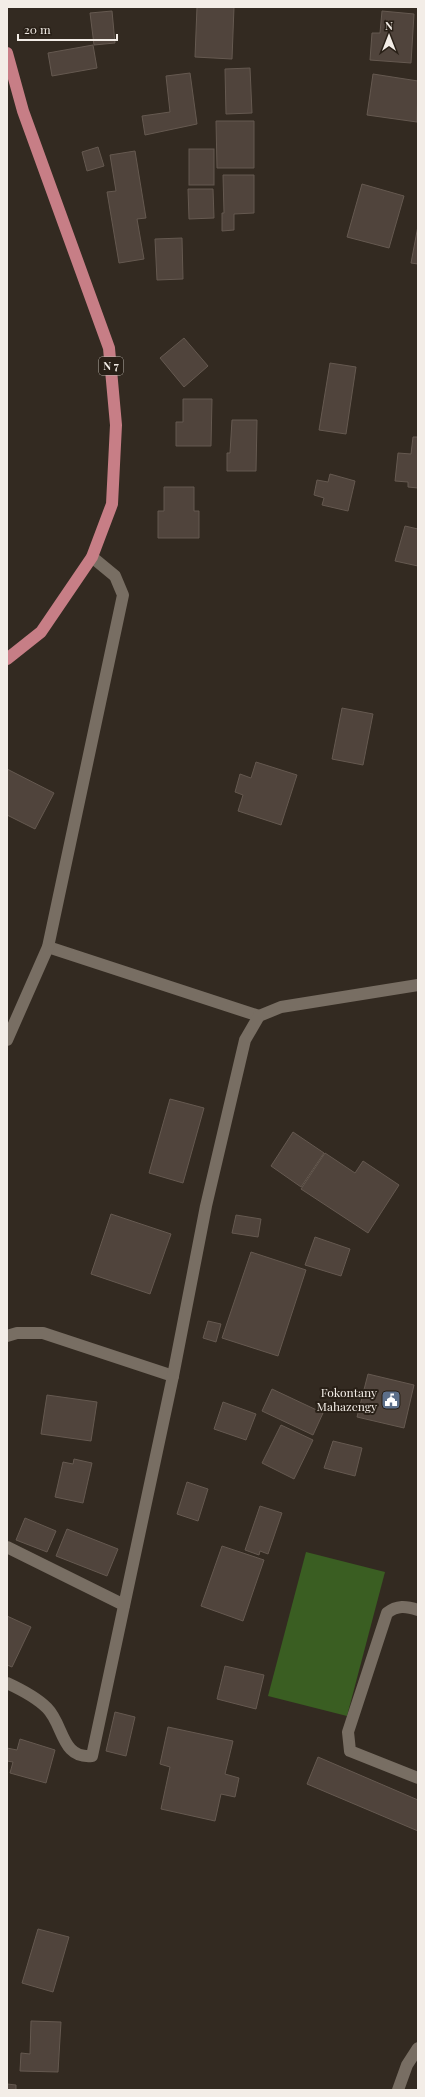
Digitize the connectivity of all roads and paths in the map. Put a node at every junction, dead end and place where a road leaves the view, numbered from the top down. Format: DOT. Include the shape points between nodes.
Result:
graph roads {
  1 [pos="7,54"];
  2 [pos="92,557"];
  3 [pos="7,659"];
  4 [pos="48,948"];
  5 [pos="418,985"];
  6 [pos="259,1016"];
  7 [pos="7,1040"];
  8 [pos="7,1336"];
  9 [pos="173,1376"];
  10 [pos="7,1547"];
  11 [pos="124,1605"];
  12 [pos="418,1610"];
  13 [pos="7,1682"];
  14 [pos="418,1778"];
  15 [pos="418,2048"];
  16 [pos="398,2090"];
  1 -- 2 [label="main road, N 7" via="23,111 109,348 116,424 112,504"];
  2 -- 3 [label="main road, N 7" via="42,632"];
  2 -- 4 [label="street" via="115,576 123,595"];
  4 -- 6 [label="street"];
  4 -- 7 [label="street"];
  5 -- 6 [label="street" via="281,1007"];
  6 -- 9 [label="street" via="245,1040 206,1206"];
  8 -- 9 [label="street" via="17,1333 42,1333"];
  9 -- 11 [label="street"];
  10 -- 11 [label="street"];
  11 -- 13 [label="street" via="92,1756 82,1757 72,1752 47,1708"];
  12 -- 14 [label="street" via="406,1606 394,1608 387,1613 348,1732 348,1742 350,1751"];
  15 -- 16 [label="street" via="407,2065"];
}
